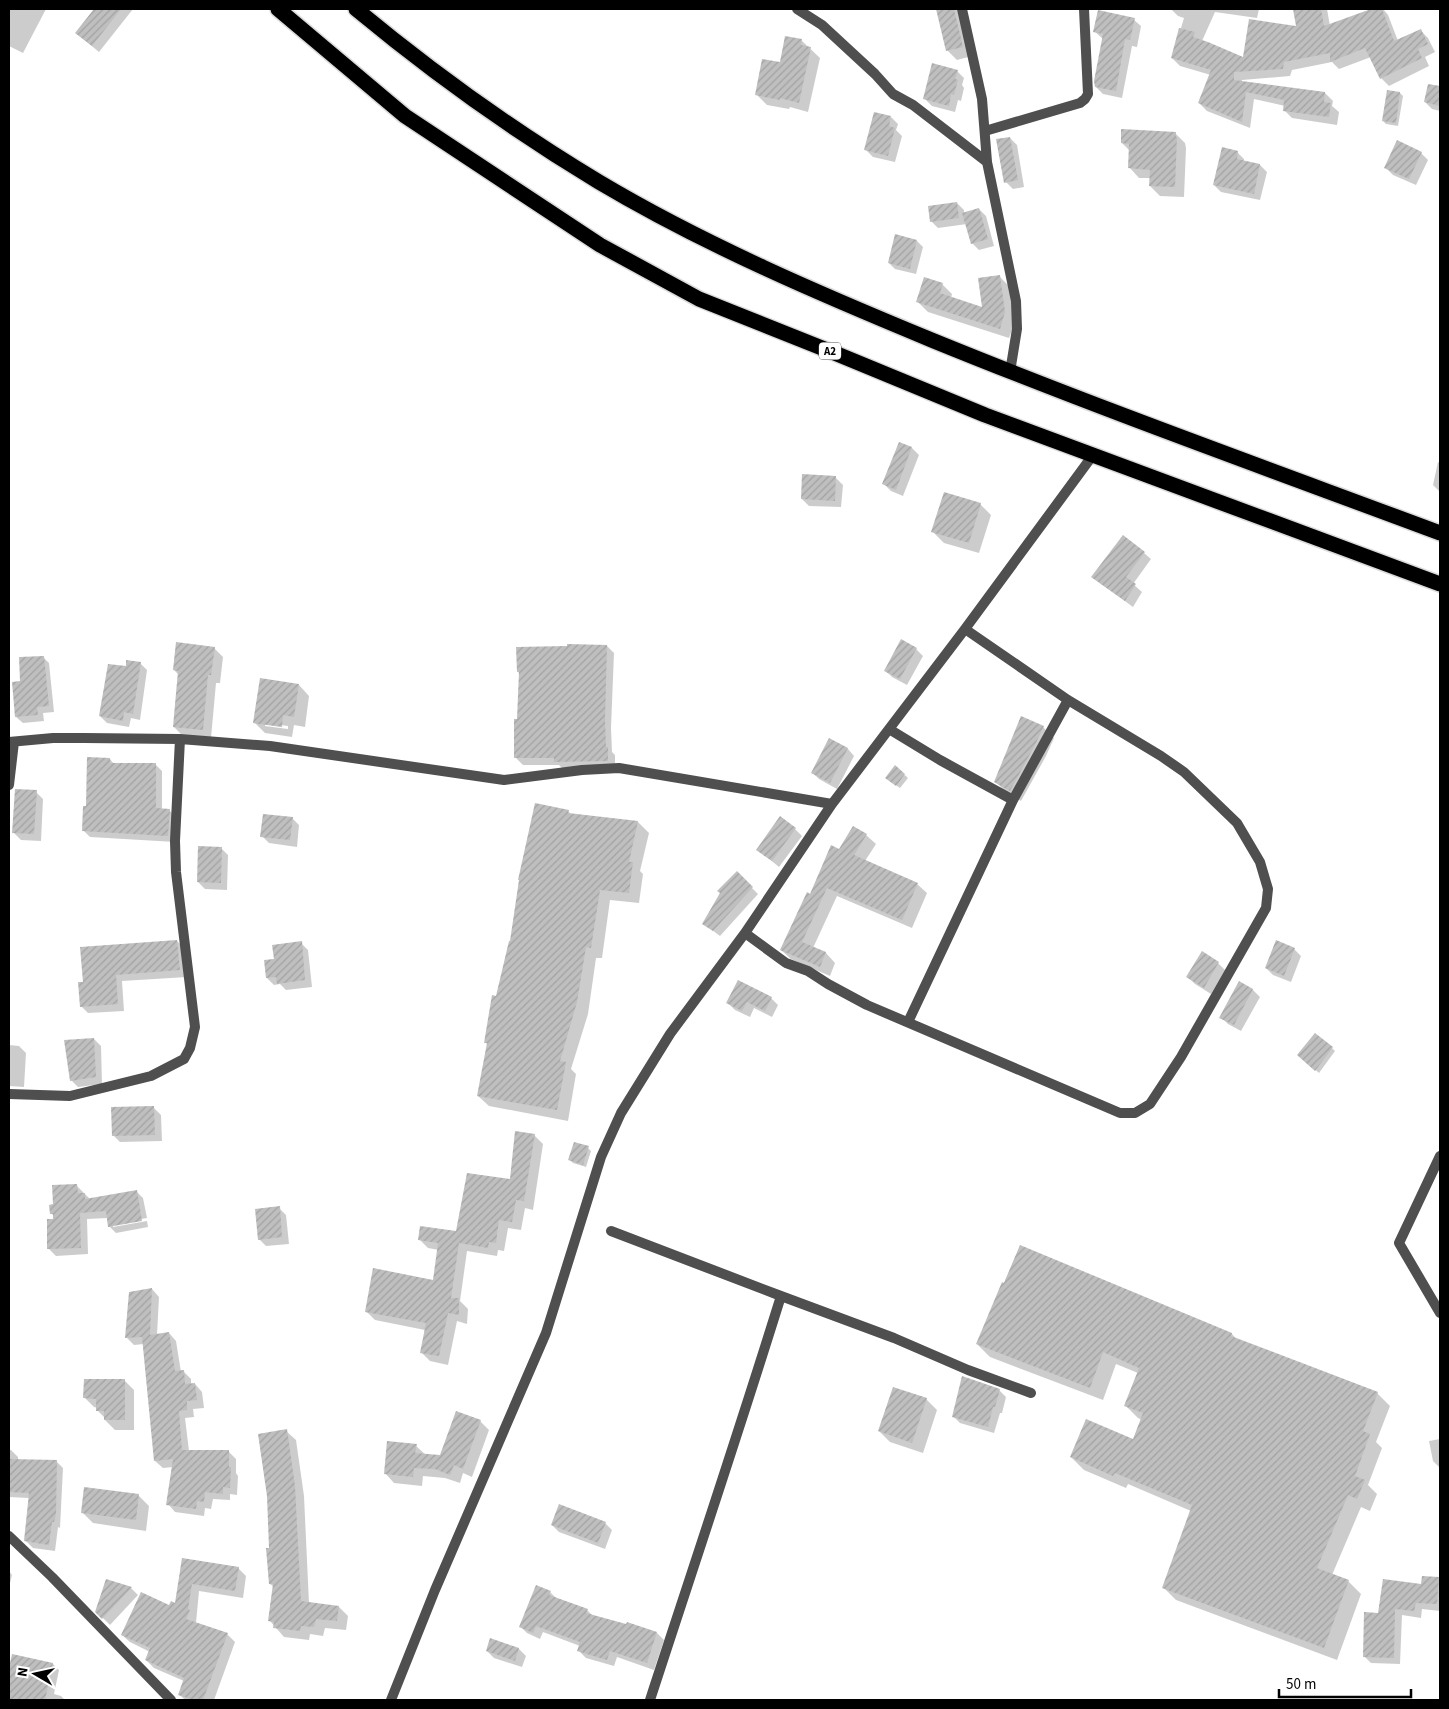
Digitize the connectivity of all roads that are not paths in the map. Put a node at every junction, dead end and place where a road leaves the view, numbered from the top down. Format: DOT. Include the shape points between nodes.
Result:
graph roads {
  1 [pos="278,9"];
  2 [pos="356,9"];
  3 [pos="797,9"];
  4 [pos="962,9"];
  5 [pos="1084,9"];
  6 [pos="985,131"];
  7 [pos="987,162"];
  8 [pos="1010,372"];
  9 [pos="1093,455"];
  10 [pos="1440,533"];
  11 [pos="1440,584"];
  12 [pos="965,629"];
  13 [pos="1068,700"];
  14 [pos="889,729"];
  15 [pos="180,739"];
  16 [pos="11,742"];
  17 [pos="9,785"];
  18 [pos="1013,800"];
  19 [pos="832,804"];
  20 [pos="746,933"];
  21 [pos="908,1022"];
  22 [pos="9,1094"];
  23 [pos="1440,1156"];
  24 [pos="610,1231"];
  25 [pos="781,1296"];
  26 [pos="1440,1313"];
  27 [pos="1031,1393"];
  28 [pos="9,1536"];
  29 [pos="171,1700"];
  30 [pos="392,1700"];
  31 [pos="650,1700"];
  1 -- 9 [label="highway, A2" via="405,116 600,245 690,295 985,415"];
  2 -- 8 [label="highway" via="493,113 599,182 698,236 830,298"];
  3 -- 7 [label="street" via="822,25 894,94"];
  4 -- 6 [label="street" via="982,99"];
  5 -- 6 [label="street" via="1088,94 1085,99"];
  6 -- 7 [label="street"];
  7 -- 8 [label="street" via="1016,300 1017,330"];
  8 -- 10 [label="highway"];
  9 -- 11 [label="highway, A2"];
  9 -- 12 [label="street"];
  12 -- 13 [label="street"];
  12 -- 14 [label="street"];
  13 -- 18 [label="street"];
  13 -- 21 [label="street" via="1184,772 1237,823 1260,862 1268,889 1266,908 1181,1057 1150,1104 1135,1113 1120,1113"];
  14 -- 18 [label="street"];
  14 -- 19 [label="street"];
  15 -- 16 [label="street" via="53,738"];
  15 -- 19 [label="street" via="270,746 504,780 619,768"];
  15 -- 22 [label="street" via="176,872 195,1027 190,1048 184,1059 151,1076 70,1096"];
  16 -- 17 [label="street"];
  18 -- 21 [label="street"];
  19 -- 20 [label="street"];
  20 -- 21 [label="street" via="786,963 867,1005"];
  20 -- 30 [label="street" via="670,1034 621,1113 601,1157 546,1334 435,1590"];
  23 -- 26 [label="street" via="1399,1243"];
  24 -- 25 [label="street"];
  25 -- 27 [label="street"];
  25 -- 31 [label="street"];
  28 -- 29 [label="street"];
}
